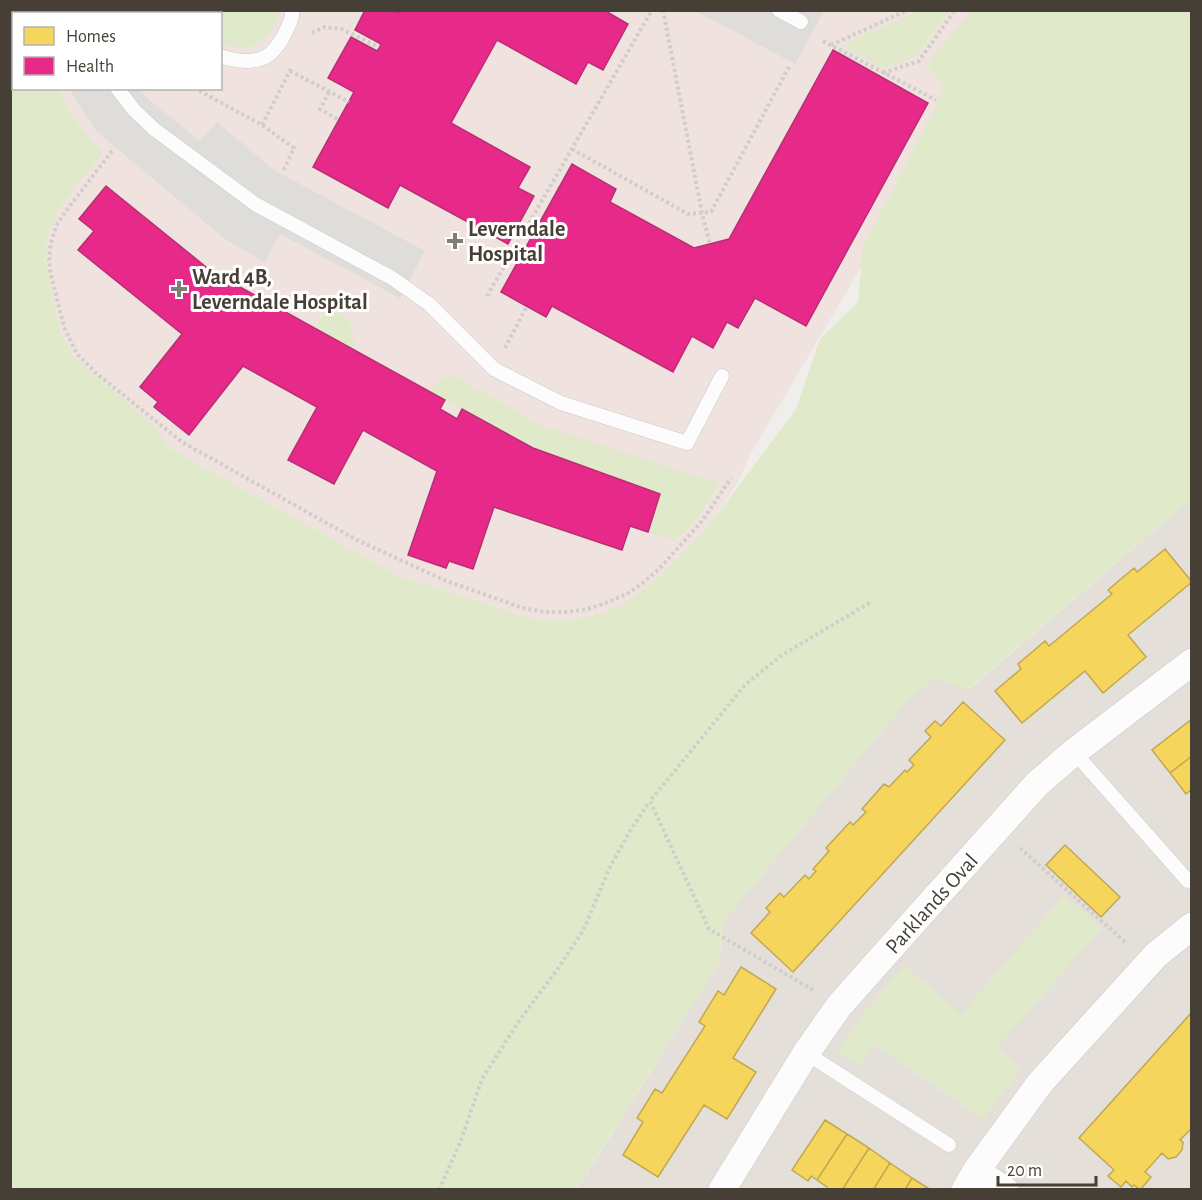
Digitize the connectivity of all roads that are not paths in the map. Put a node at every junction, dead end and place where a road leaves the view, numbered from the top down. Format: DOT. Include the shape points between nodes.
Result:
graph roads {
  1 [pos="292,10"];
  2 [pos="779,10"];
  3 [pos="801,22"];
  4 [pos="222,57"];
  5 [pos="119,90"];
  6 [pos="722,376"];
  7 [pos="1191,662"];
  8 [pos="1074,752"];
  9 [pos="1188,881"];
  10 [pos="1191,926"];
  11 [pos="806,1053"];
  12 [pos="948,1145"];
  13 [pos="970,1180"];
  14 [pos="722,1190"];
  15 [pos="1005,1190"];
  1 -- 4 [label="lane" via="283,38 267,56 248,62"];
  2 -- 3 [label="lane"];
  5 -- 6 [label="lane" via="154,129 255,204 392,278 429,304 494,369 561,403 687,443"];
  7 -- 8 [label="street, Parklands Oval"];
  8 -- 9 [label="lane"];
  8 -- 11 [label="street, Parklands Oval" via="1037,784 839,1006"];
  10 -- 13 [label="street" via="1156,956 1040,1083"];
  11 -- 12 [label="lane"];
  11 -- 14 [label="street, Parklands Oval"];
  13 -- 15 [label="street"];
}
